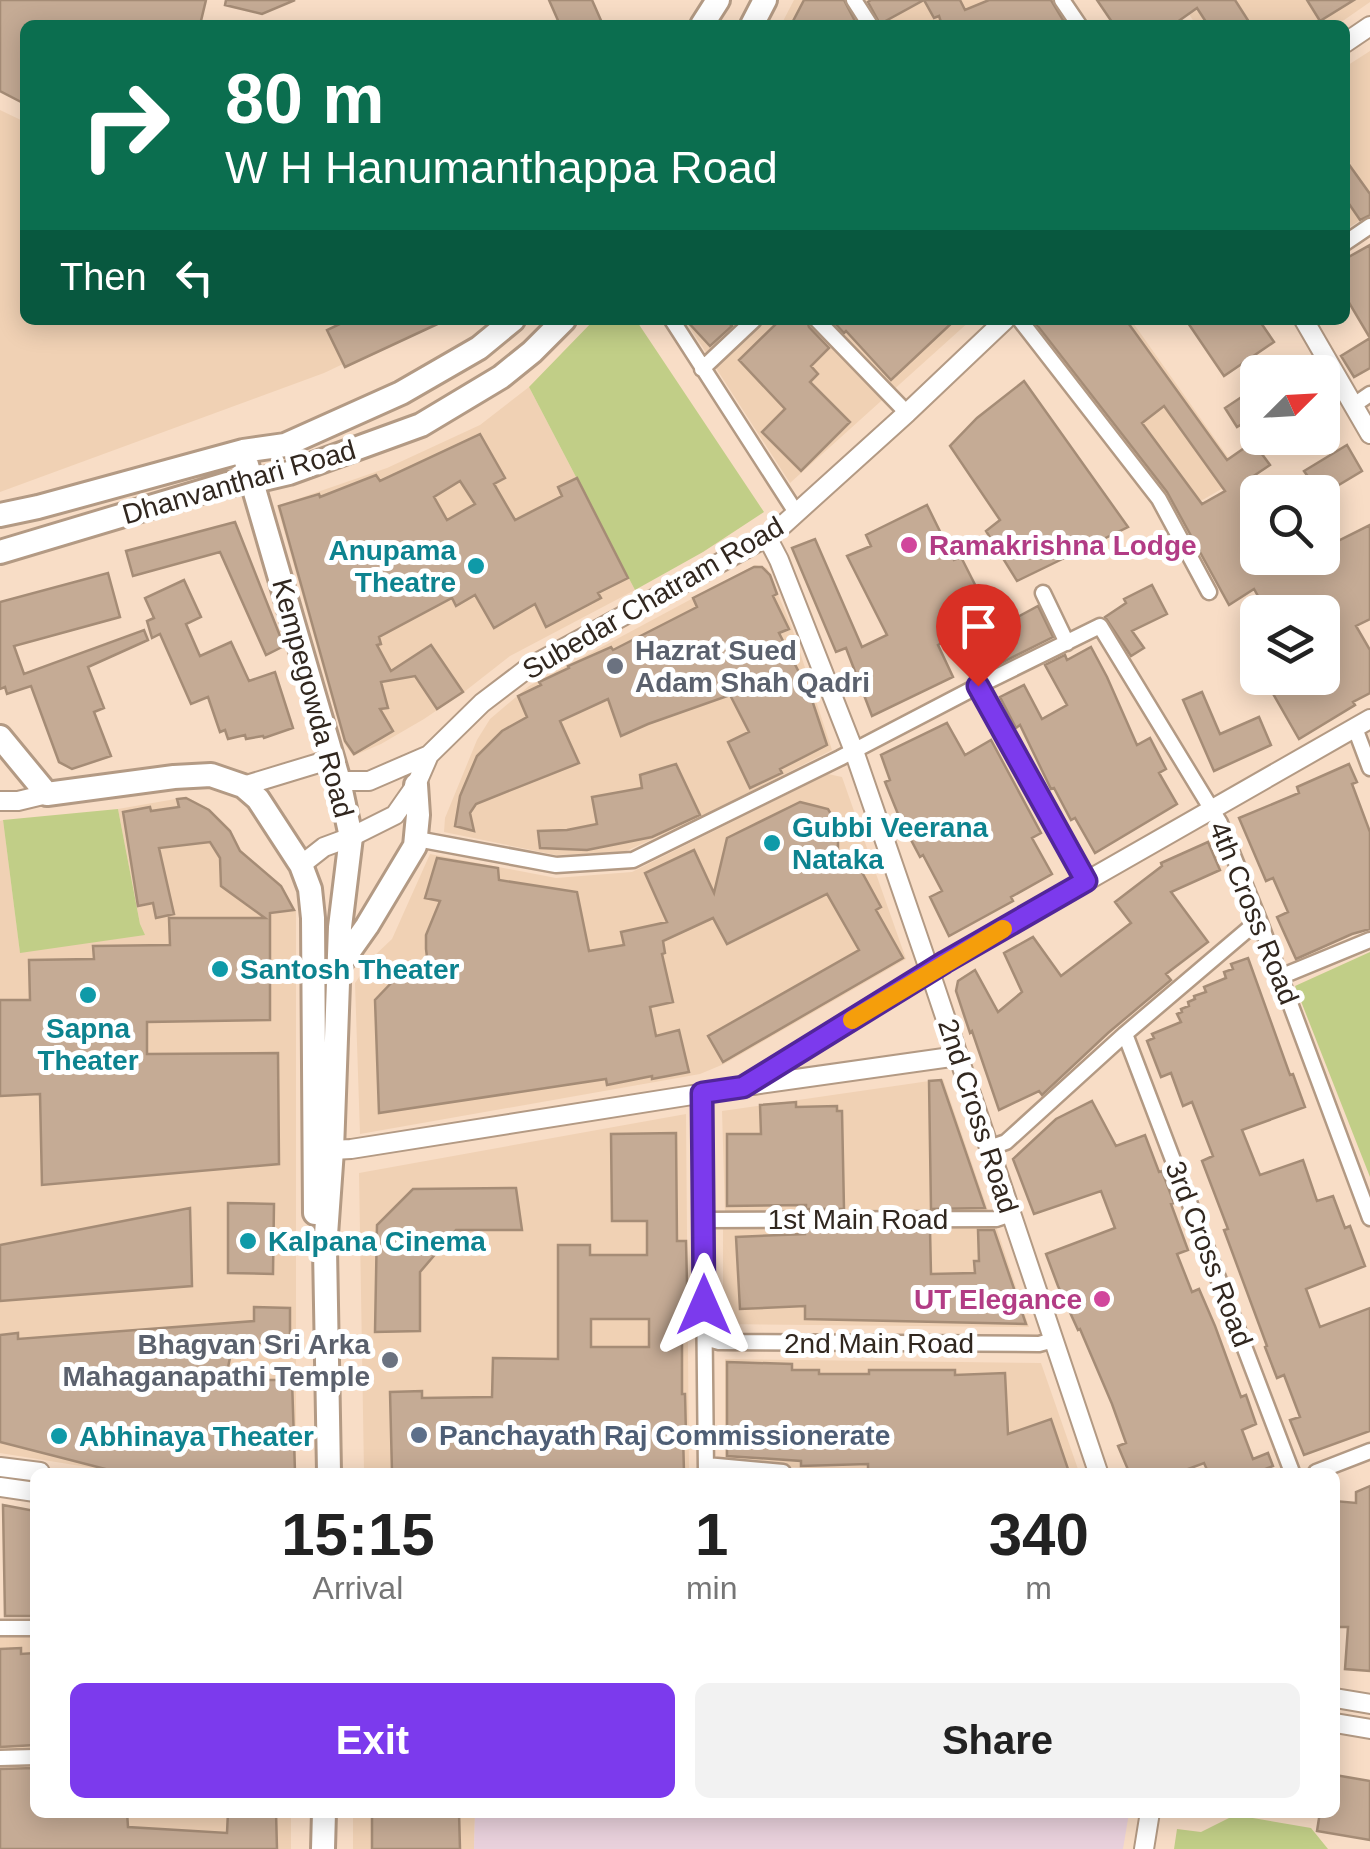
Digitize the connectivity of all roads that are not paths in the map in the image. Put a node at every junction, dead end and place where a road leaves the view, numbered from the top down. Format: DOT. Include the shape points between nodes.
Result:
graph roads {
  1 [pos="507,325"];
  2 [pos="559,325"];
  3 [pos="675,325"];
  4 [pos="749,325"];
  5 [pos="822,325"];
  6 [pos="999,325"];
  7 [pos="1024,325"];
  8 [pos="1307,325"];
  9 [pos="702,369"];
  10 [pos="1370,394"];
  11 [pos="1354,405"];
  12 [pos="907,414"];
  13 [pos="1370,434"];
  14 [pos="243,452"];
  15 [pos="251,482"];
  16 [pos="38,507"];
  17 [pos="796,514"];
  18 [pos="0,515"];
  19 [pos="45,538"];
  20 [pos="767,538"];
  21 [pos="0,552"];
  22 [pos="1208,592"];
  23 [pos="1043,593"];
  24 [pos="1067,643"];
  25 [pos="978,686"];
  26 [pos="1362,723"];
  27 [pos="0,737"];
  28 [pos="854,751"];
  29 [pos="430,755"];
  30 [pos="1370,768"];
  31 [pos="335,770"];
  32 [pos="243,786"];
  33 [pos="416,786"];
  34 [pos="48,794"];
  35 [pos="0,801"];
  36 [pos="1213,810"];
  37 [pos="351,837"];
  38 [pos="417,839"];
  39 [pos="302,865"];
  40 [pos="1086,881"];
  41 [pos="1259,920"];
  42 [pos="1370,940"];
  43 [pos="338,966"];
  44 [pos="930,972"];
  45 [pos="1280,977"];
  46 [pos="1125,1034"];
  47 [pos="958,1056"];
  48 [pos="743,1087"];
  49 [pos="702,1093"];
  50 [pos="989,1148"];
  51 [pos="332,1150"];
  52 [pos="1011,1214"];
  53 [pos="1370,1218"];
  54 [pos="704,1220"];
  55 [pos="325,1249"];
  56 [pos="705,1338"];
  57 [pos="1054,1340"];
  58 [pos="1370,1452"];
  59 [pos="0,1466"];
  60 [pos="329,1468"];
  61 [pos="706,1468"];
  62 [pos="1097,1468"];
  63 [pos="1290,1468"];
  64 [pos="1327,1468"];
  65 [pos="30,1470"];
  66 [pos="0,1486"];
  67 [pos="30,1491"];
  68 [pos="0,1628"];
  69 [pos="30,1628"];
  70 [pos="1340,1699"];
  71 [pos="1370,1704"];
  72 [pos="1340,1724"];
  73 [pos="1370,1729"];
  74 [pos="30,1757"];
  75 [pos="0,1758"];
  76 [pos="324,1818"];
  77 [pos="1149,1818"];
  78 [pos="323,1849"];
  79 [pos="1144,1849"];
  1 -- 14 [label="main road, Dhanvanthari Road" via="386,400 284,445"];
  2 -- 15 [label="main road, Dhanvanthari Road" via="501,378 421,425"];
  3 -- 9 [label="street"];
  4 -- 9 [label="street"];
  5 -- 12 [label="street"];
  6 -- 12 [label="street, Subedar Chatram Road"];
  7 -- 22 [label="street" via="1159,499"];
  8 -- 11 [label="street"];
  9 -- 17 [label="street"];
  10 -- 11 [label="street"];
  11 -- 13 [label="street"];
  12 -- 17 [label="street, Subedar Chatram Road"];
  14 -- 15 [label="main road, Kempegowda Road"];
  14 -- 16 [label="main road, Dhanvanthari Road"];
  15 -- 19 [label="main road, Dhanvanthari Road"];
  15 -- 31 [label="main road, Kempegowda Road"];
  16 -- 18 [label="main road, Dhanvanthari Road"];
  16 -- 19 [label="main road"];
  17 -- 20 [label="street, Subedar Chatram Road"];
  19 -- 21 [label="main road, Dhanvanthari Road"];
  20 -- 28 [label="street, 2nd Cross Road"];
  20 -- 29 [label="street, Subedar Chatram Road" via="528,668"];
  23 -- 24 [label="street"];
  24 -- 25 [label="street"];
  24 -- 36 [label="street, 4th Cross Road" via="1100,626"];
  25 -- 28 [label="street"];
  25 -- 40 [label="street"];
  26 -- 30 [label="street"];
  26 -- 36 [label="street"];
  27 -- 34 [label="main road"];
  28 -- 38 [label="street" via="632,860 556,865"];
  28 -- 44 [label="street, 2nd Cross Road"];
  29 -- 31 [label="street" via="369,781"];
  29 -- 33 [label="street, Subedar Chatram Road"];
  31 -- 32 [label="street"];
  31 -- 37 [label="main road, Kempegowda Road"];
  32 -- 34 [label="main road" via="211,775"];
  32 -- 39 [label="main road"];
  33 -- 37 [label="street, Subedar Chatram Road" via="395,814"];
  33 -- 38 [label="main road"];
  34 -- 35 [label="street"];
  36 -- 40 [label="street"];
  36 -- 41 [label="street, 4th Cross Road"];
  37 -- 39 [label="street, Subedar Chatram Road"];
  37 -- 43 [label="main road, Kempegowda Road"];
  38 -- 43 [label="main road"];
  39 -- 55 [label="main road, Kempegowda Road" via="313,918 316,1235"];
  40 -- 44 [label="street"];
  41 -- 45 [label="street, 4th Cross Road"];
  41 -- 46 [label="street"];
  42 -- 45 [label="street"];
  43 -- 51 [label="main road, Kempegowda Road"];
  44 -- 47 [label="street, 2nd Cross Road"];
  44 -- 48 [label="street"];
  45 -- 53 [label="street, 4th Cross Road"];
  46 -- 50 [label="street" via="1006,1142"];
  46 -- 63 [label="street, 3rd Cross Road"];
  47 -- 48 [label="street"];
  47 -- 50 [label="street, 2nd Cross Road"];
  48 -- 49 [label="street"];
  49 -- 51 [label="street"];
  49 -- 54 [label="street"];
  50 -- 52 [label="street, 2nd Cross Road"];
  51 -- 55 [label="main road, Kempegowda Road"];
  52 -- 54 [label="street, 1st Main Road"];
  52 -- 57 [label="street, 2nd Cross Road"];
  54 -- 56 [label="street"];
  55 -- 60 [label="main road, Kempegowda Road"];
  56 -- 57 [label="street, 2nd Main Road"];
  56 -- 61 [label="street"];
  57 -- 62 [label="street, 2nd Cross Road"];
  58 -- 64 [label="street"];
  59 -- 65 [label="street"];
  66 -- 67 [label="street"];
  68 -- 69 [label="street"];
  70 -- 71 [label="street"];
  72 -- 73 [label="street"];
  74 -- 75 [label="street"];
  76 -- 78 [label="main road"];
  77 -- 79 [label="street"];
}
